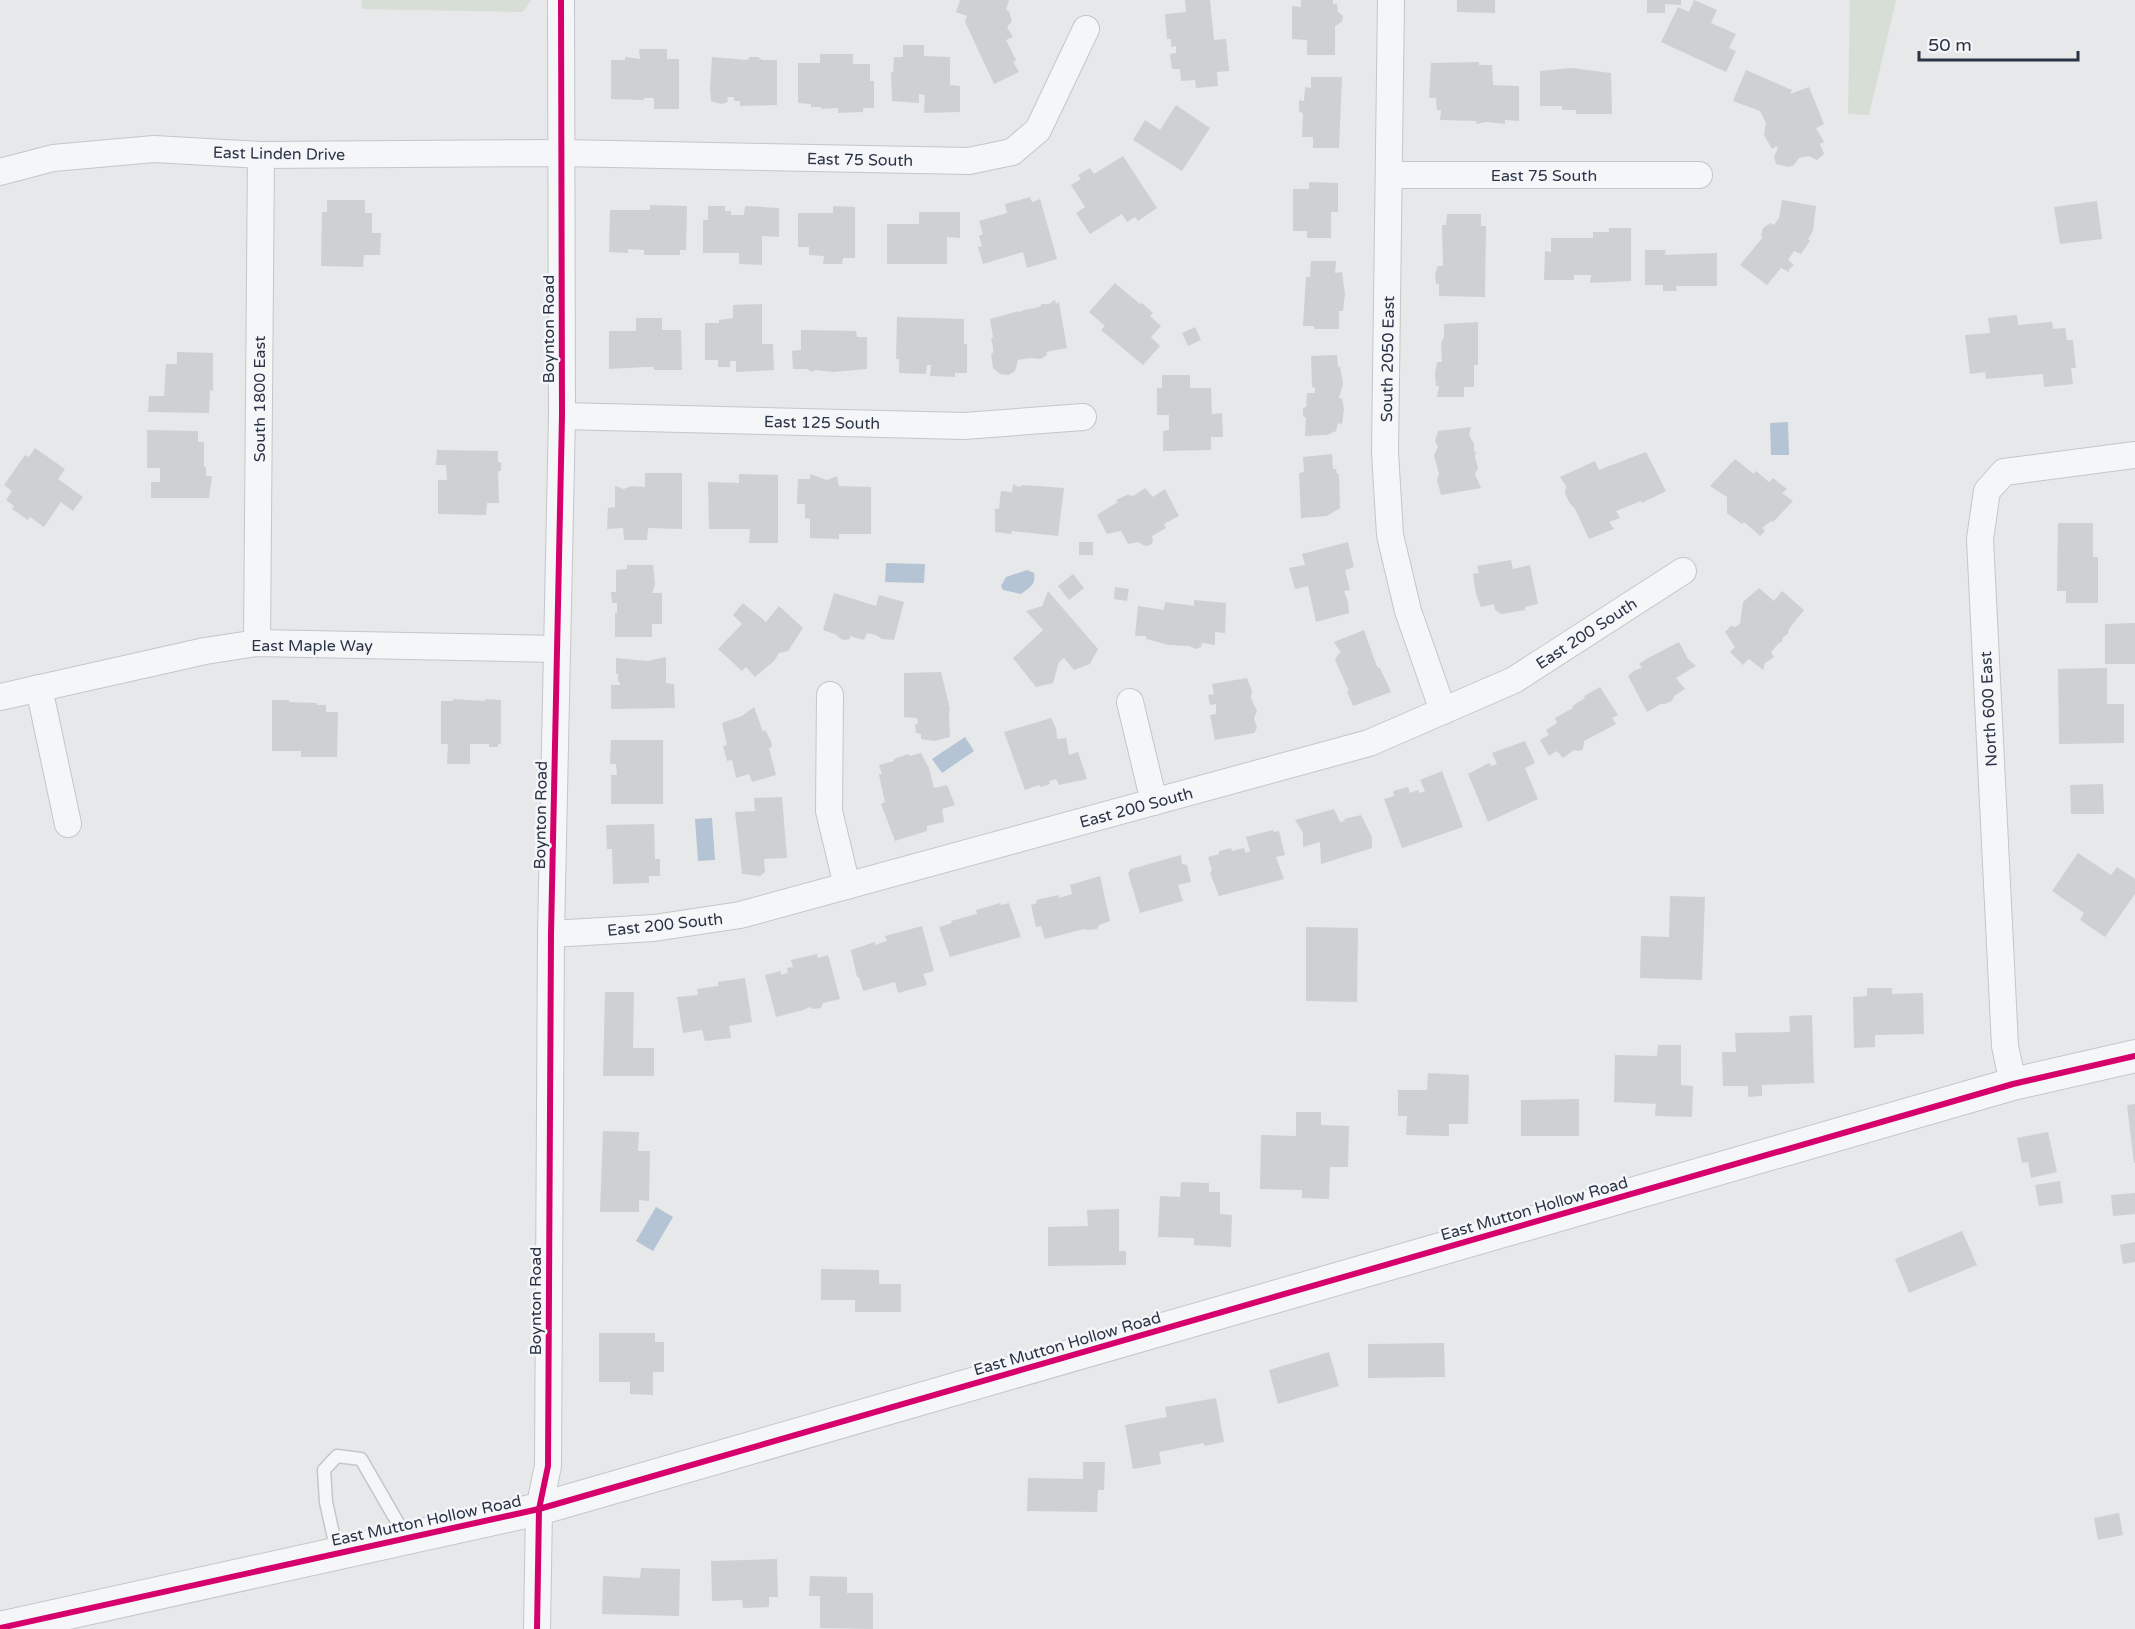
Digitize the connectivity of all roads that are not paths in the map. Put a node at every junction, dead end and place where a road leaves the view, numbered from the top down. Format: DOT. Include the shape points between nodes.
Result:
graph roads {
  1 [pos="561,0"];
  2 [pos="1391,0"];
  3 [pos="1086,29"];
  4 [pos="561,153"];
  5 [pos="261,155"];
  6 [pos="0,172"];
  7 [pos="1389,175"];
  8 [pos="1699,176"];
  9 [pos="562,416"];
  10 [pos="1083,417"];
  11 [pos="2135,454"];
  12 [pos="1683,571"];
  13 [pos="257,643"];
  14 [pos="557,649"];
  15 [pos="39,688"];
  16 [pos="830,695"];
  17 [pos="0,697"];
  18 [pos="1130,702"];
  19 [pos="1443,711"];
  20 [pos="1154,802"];
  21 [pos="68,824"];
  22 [pos="847,886"];
  23 [pos="551,934"];
  24 [pos="2135,1056"];
  25 [pos="2013,1084"];
  26 [pos="539,1509"];
  27 [pos="406,1538"];
  28 [pos="337,1553"];
  29 [pos="0,1628"];
  30 [pos="537,1629"];
  1 -- 4 [label="street, Boynton Road"];
  2 -- 7 [label="street, South 2050 East"];
  3 -- 4 [label="street, East 75 South" via="1038,130 1012,152 969,161"];
  4 -- 5 [label="street, East Linden Drive"];
  4 -- 9 [label="street, Boynton Road"];
  5 -- 6 [label="street, East Linden Drive" via="154,149 53,158"];
  5 -- 13 [label="street, South 1800 East"];
  7 -- 8 [label="street, East 75 South"];
  7 -- 19 [label="street, South 2050 East" via="1385,452 1390,535 1408,611"];
  9 -- 10 [label="street, East 125 South" via="964,426"];
  9 -- 14 [label="street, Boynton Road"];
  11 -- 25 [label="street, North 600 East" via="2004,472 1987,491 1980,539 2005,1046"];
  12 -- 19 [label="street, East 200 South" via="1514,680"];
  13 -- 14 [label="street, East Maple Way"];
  13 -- 15 [label="street, East Maple Way"];
  14 -- 23 [label="street, Boynton Road"];
  15 -- 17 [label="street, East Maple Way"];
  15 -- 21 [label="street"];
  16 -- 22 [label="street" via="829,811"];
  18 -- 20 [label="street"];
  19 -- 20 [label="street, East 200 South" via="1369,743"];
  20 -- 22 [label="street, East 200 South"];
  22 -- 23 [label="street, East 200 South" via="740,915 654,928"];
  23 -- 26 [label="street, Boynton Road" via="548,1466"];
  24 -- 25 [label="street, East Mutton Hollow Road"];
  25 -- 26 [label="street, East Mutton Hollow Road"];
  26 -- 27 [label="street, East Mutton Hollow Road"];
  26 -- 30 [label="street, Boynton Road"];
  27 -- 28 [label="street, East Mutton Hollow Road"];
  27 -- 28 [label="lane" via="361,1459 338,1456 324,1470"];
  28 -- 29 [label="street, East Mutton Hollow Road"];
}
